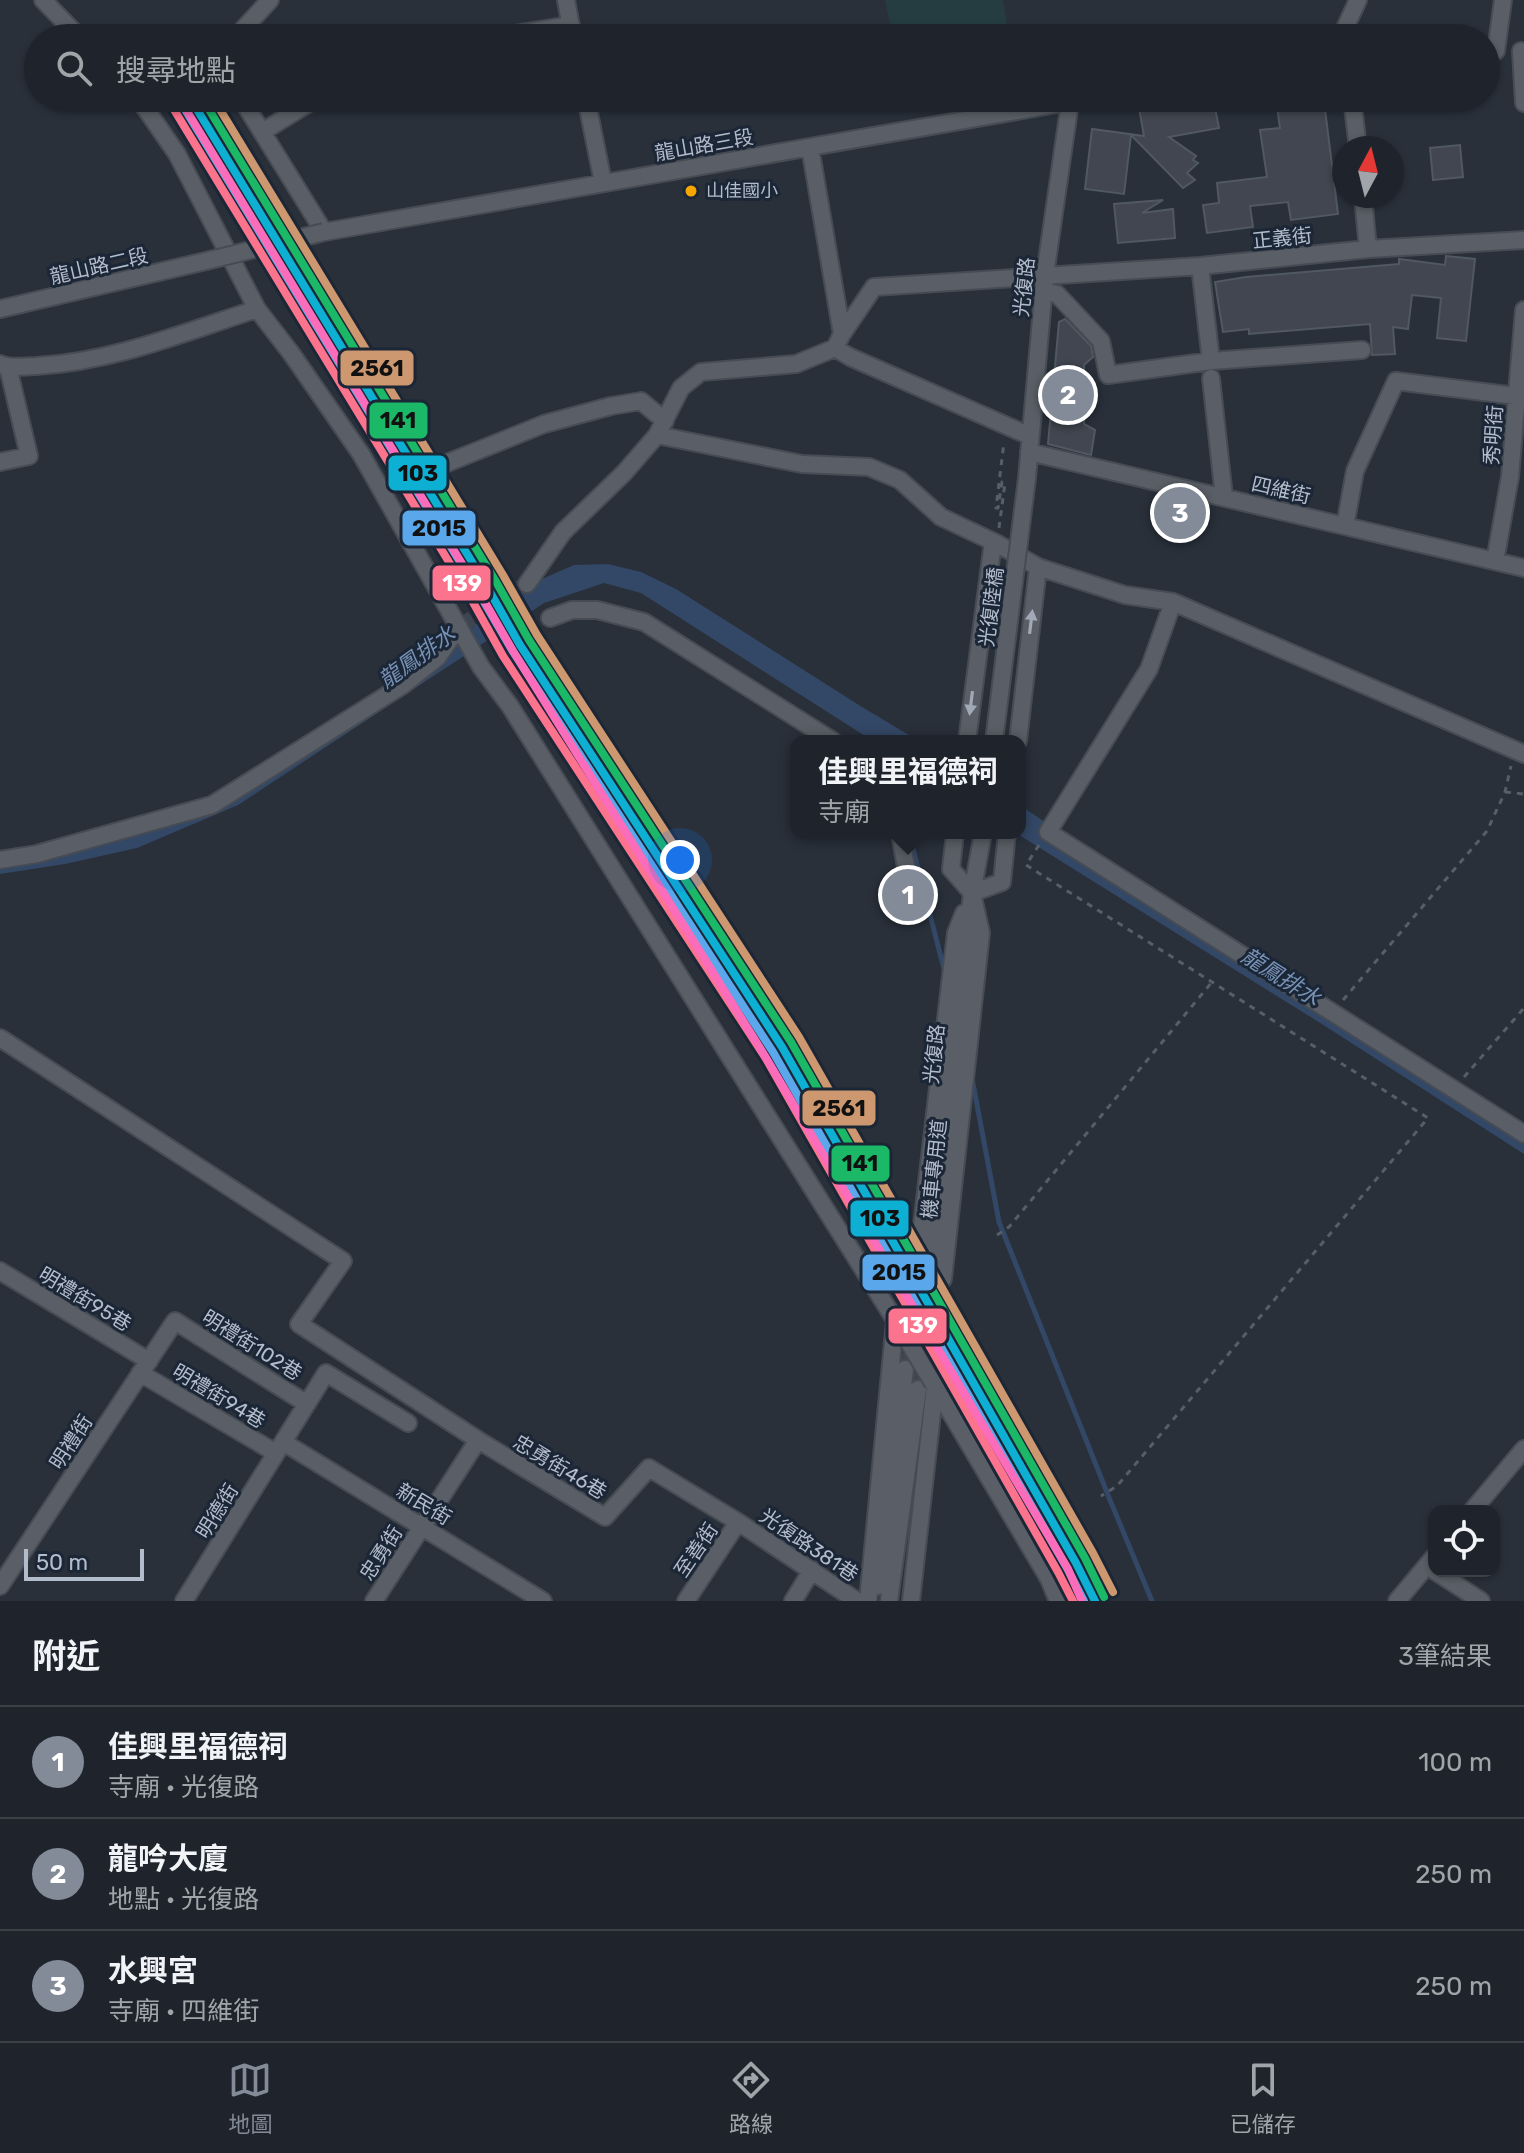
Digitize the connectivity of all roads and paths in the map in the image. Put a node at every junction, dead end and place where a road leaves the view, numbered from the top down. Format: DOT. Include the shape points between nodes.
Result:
graph roads {
  1 [pos="43,0"];
  2 [pos="270,0"];
  3 [pos="566,0"];
  4 [pos="1342,0"];
  5 [pos="1358,0"];
  6 [pos="1503,0"];
  7 [pos="66,24"];
  8 [pos="248,24"];
  9 [pos="570,24"];
  10 [pos="1345,24"];
  11 [pos="1349,24"];
  12 [pos="1497,24"];
  13 [pos="1500,51"];
  14 [pos="1523,51"];
  15 [pos="1524,103"];
  16 [pos="148,112"];
  17 [pos="250,112"];
  18 [pos="294,112"];
  19 [pos="589,112"];
  20 [pos="1012,112"];
  21 [pos="1069,112"];
  22 [pos="1354,112"];
  23 [pos="262,132"];
  24 [pos="1357,136"];
  25 [pos="810,147"];
  26 [pos="603,182"];
  27 [pos="1364,208"];
  28 [pos="324,232"];
  29 [pos="1524,240"];
  30 [pos="1368,249"];
  31 [pos="1200,266"];
  32 [pos="1044,283"];
  33 [pos="0,309"];
  34 [pos="257,309"];
  35 [pos="1524,312"];
  36 [pos="838,341"];
  37 [pos="1362,350"];
  38 [pos="4,366"];
  39 [pos="1211,370"];
  40 [pos="1520,396"];
  41 [pos="1006,425"];
  42 [pos="661,428"];
  43 [pos="1030,444"];
  44 [pos="0,462"];
  45 [pos="447,463"];
  46 [pos="1027,478"];
  47 [pos="1517,478"];
  48 [pos="1224,497"];
  49 [pos="1345,526"];
  50 [pos="995,543"];
  51 [pos="1495,561"];
  52 [pos="1038,567"];
  53 [pos="1524,568"];
  54 [pos="527,584"];
  55 [pos="1173,602"];
  56 [pos="550,618"];
  57 [pos="459,627"];
  58 [pos="823,735"];
  59 [pos="968,735"];
  60 [pos="995,735"];
  61 [pos="1019,735"];
  62 [pos="1520,752"];
  63 [pos="1505,792"];
  64 [pos="1524,794"];
  65 [pos="901,839"];
  66 [pos="954,839"];
  67 [pos="982,839"];
  68 [pos="1006,839"];
  69 [pos="1044,839"];
  70 [pos="0,860"];
  71 [pos="909,884"];
  72 [pos="972,893"];
  73 [pos="1212,982"];
  74 [pos="1524,1008"];
  75 [pos="1333,1013"];
  76 [pos="0,1038"];
  77 [pos="1453,1089"];
  78 [pos="1524,1134"];
  79 [pos="997,1235"];
  80 [pos="920,1243"];
  81 [pos="932,1259"];
  82 [pos="0,1271"];
  83 [pos="943,1279"];
  84 [pos="175,1321"];
  85 [pos="900,1329"];
  86 [pos="145,1367"];
  87 [pos="905,1369"];
  88 [pos="928,1386"];
  89 [pos="928,1403"];
  90 [pos="307,1404"];
  91 [pos="408,1423"];
  92 [pos="478,1440"];
  93 [pos="280,1448"];
  94 [pos="1524,1449"];
  95 [pos="1101,1496"];
  96 [pos="1477,1505"];
  97 [pos="738,1522"];
  98 [pos="422,1527"];
  99 [pos="812,1570"];
  100 [pos="1428,1570"];
  101 [pos="1447,1577"];
  102 [pos="0,1586"];
  103 [pos="184,1601"];
  104 [pos="374,1601"];
  105 [pos="543,1601"];
  106 [pos="686,1601"];
  107 [pos="793,1601"];
  108 [pos="857,1601"];
  109 [pos="868,1601"];
  110 [pos="877,1601"];
  111 [pos="889,1601"];
  112 [pos="903,1601"];
  113 [pos="911,1601"];
  114 [pos="1058,1601"];
  115 [pos="1397,1601"];
  116 [pos="1481,1601"];
  1 -- 7 [label="street"];
  2 -- 8 [label="street"];
  3 -- 9 [label="street"];
  4 -- 10 [label="street"];
  5 -- 11 [label="street"];
  6 -- 12 [label="street"];
  13 -- 14 [label="street"];
  14 -- 15 [label="street"];
  16 -- 34 [label="street" via="177,154"];
  17 -- 23 [label="street"];
  18 -- 23 [label="street"];
  19 -- 26 [label="street"];
  20 -- 25 [label="street, 龍山路三段"];
  21 -- 32 [label="street, 光復路"];
  22 -- 24 [label="street"];
  23 -- 28 [label="street"];
  25 -- 26 [label="street, 龍山路三段"];
  25 -- 36 [label="street"];
  26 -- 28 [label="street, 龍山路三段"];
  27 -- 30 [label="street"];
  28 -- 33 [label="street, 龍山路二段, bridge"];
  29 -- 30 [label="street, 正義街"];
  30 -- 31 [label="street, 正義街"];
  31 -- 32 [label="street, 正義街"];
  31 -- 39 [label="street"];
  32 -- 36 [label="street, 正義街" via="874,287"];
  32 -- 39 [label="street" via="1101,341 1108,375"];
  32 -- 43 [label="street, 光復路"];
  34 -- 38 [label="street" via="116,355"];
  34 -- 57 [label="street" via="361,454"];
  35 -- 40 [label="street, 秀明街"];
  36 -- 41 [label="street, 四維街" via="850,357"];
  36 -- 42 [label="street" via="796,364 701,372 681,388"];
  37 -- 39 [label="street"];
  38 -- 44 [label="street" via="29,456"];
  39 -- 48 [label="street"];
  40 -- 47 [label="street, 秀明街"];
  40 -- 49 [label="street" via="1396,381 1355,471"];
  41 -- 43 [label="street, 四維街"];
  41 -- 50 [label="path" via="996,508 1005,483"];
  42 -- 45 [label="street" via="641,401 544,424"];
  42 -- 50 [label="street" via="802,464 869,467 900,480 941,517"];
  42 -- 54 [label="street" via="563,532"];
  43 -- 46 [label="street, 光復路"];
  43 -- 48 [label="street, 四維街"];
  46 -- 60 [label="street, 光復陸橋, bridge"];
  47 -- 51 [label="street, 秀明街"];
  48 -- 49 [label="street, 四維街"];
  49 -- 51 [label="street, 四維街"];
  50 -- 52 [label="street"];
  50 -- 59 [label="street, one-way"];
  51 -- 53 [label="street, 四維街"];
  52 -- 55 [label="street" via="1125,595"];
  61 -- 52 [label="street, one-way"];
  55 -- 62 [label="street"];
  55 -- 75 [label="street" via="1149,669 1048,832"];
  56 -- 58 [label="street" via="572,610 597,610 644,622"];
  57 -- 70 [label="street" via="437,658 403,685 212,805"];
  57 -- 85 [label="street"];
  62 -- 63 [label="path"];
  63 -- 64 [label="path"];
  63 -- 75 [label="path" via="1487,831"];
  65 -- 71 [label="street"];
  66 -- 72 [label="street" via="951,869"];
  67 -- 72 [label="street, 光復路"];
  68 -- 72 [label="street" via="1002,882"];
  69 -- 73 [label="path" via="1026,865"];
  72 -- 80 [label="street, 機車專用道" via="956,933"];
  72 -- 81 [label="street, 光復路"];
  72 -- 83 [label="street, 機車專用道" via="981,933"];
  73 -- 79 [label="path"];
  73 -- 95 [label="path" via="1428,1118 1137,1463"];
  74 -- 77 [label="path"];
  75 -- 77 [label="street"];
  76 -- 92 [label="street" via="343,1261 299,1324"];
  77 -- 78 [label="street"];
  82 -- 86 [label="street, 明禮街95巷"];
  84 -- 86 [label="street, 明禮街"];
  84 -- 90 [label="street, 明禮街102巷"];
  85 -- 88 [label="street, bridge"];
  85 -- 109 [label="street"];
  86 -- 93 [label="street, 明禮街94巷"];
  86 -- 102 [label="street, 明禮街"];
  87 -- 110 [label="street"];
  88 -- 111 [label="street"];
  88 -- 113 [label="street"];
  88 -- 114 [label="street"];
  89 -- 112 [label="street"];
  90 -- 91 [label="street, 明德街" via="326,1373"];
  90 -- 93 [label="street, 明德街"];
  92 -- 97 [label="street, 忠勇街46巷" via="605,1517 649,1468"];
  92 -- 98 [label="street"];
  93 -- 98 [label="street, 新民街"];
  93 -- 103 [label="street, 明德街"];
  94 -- 96 [label="street"];
  97 -- 99 [label="street, 光復路381巷"];
  97 -- 106 [label="street, 至善街"];
  98 -- 104 [label="street, 忠勇街"];
  98 -- 105 [label="street, 新民街"];
  99 -- 107 [label="street"];
  99 -- 108 [label="street, 光復路381巷"];
  100 -- 115 [label="street"];
  101 -- 116 [label="street"];
}
